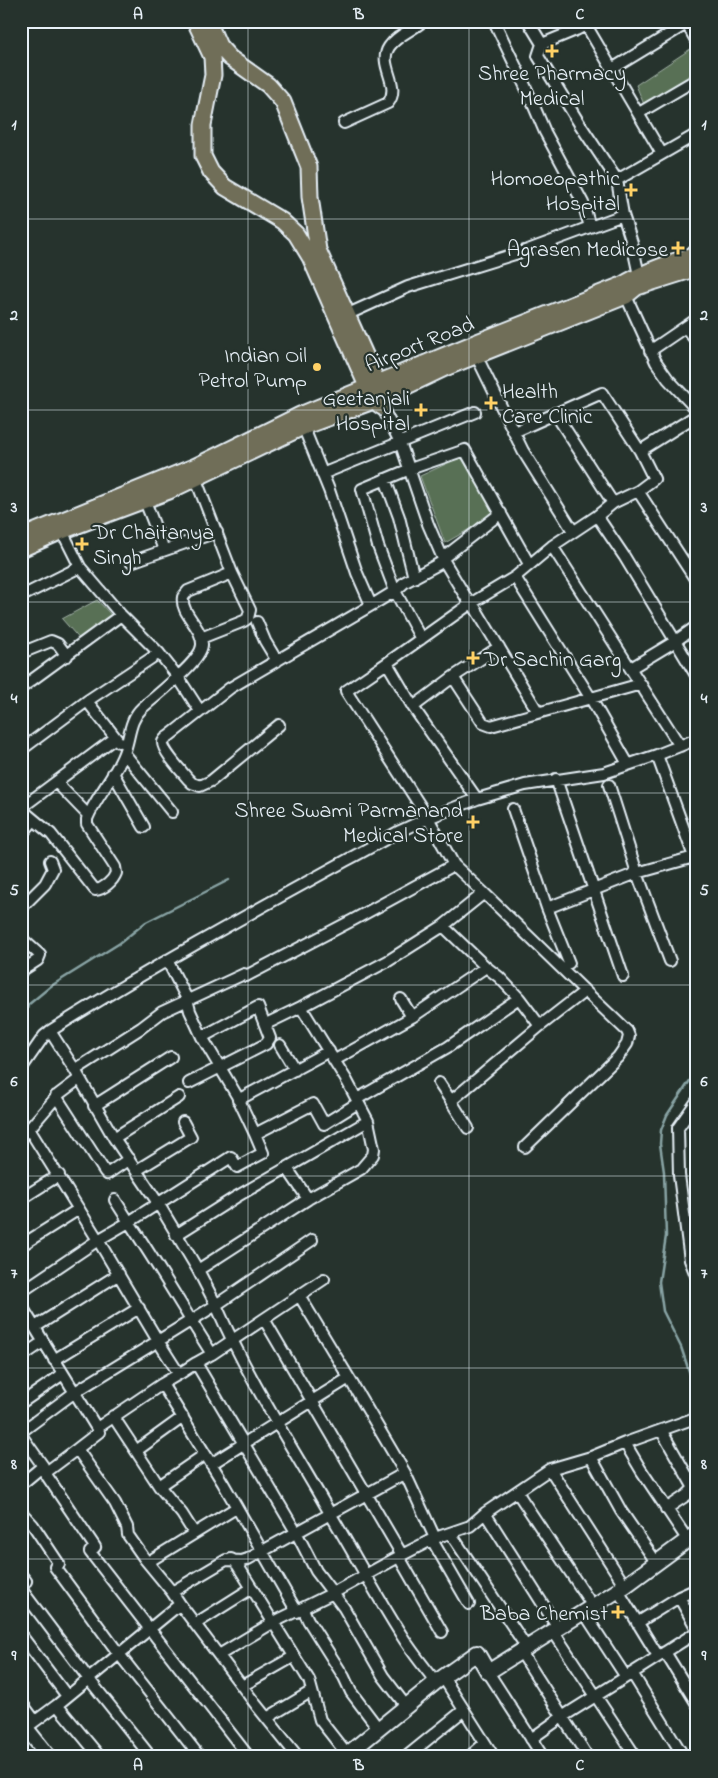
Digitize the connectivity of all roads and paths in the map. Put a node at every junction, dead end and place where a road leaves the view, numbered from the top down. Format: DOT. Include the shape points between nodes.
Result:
graph roads {
  1 [pos="195,21"];
  2 [pos="208,21"];
  3 [pos="423,21"];
  4 [pos="494,21"];
  5 [pos="528,21"];
  6 [pos="570,21"];
  7 [pos="689,23"];
  8 [pos="585,26"];
  9 [pos="697,42"];
  10 [pos="542,44"];
  11 [pos="612,69"];
  12 [pos="697,79"];
  13 [pos="639,113"];
  14 [pos="344,123"];
  15 [pos="697,134"];
  16 [pos="662,154"];
  17 [pos="617,180"];
  18 [pos="623,216"];
  19 [pos="590,227"];
  20 [pos="697,254"];
  21 [pos="697,268"];
  22 [pos="640,281"];
  23 [pos="626,296"];
  24 [pos="346,314"];
  25 [pos="697,319"];
  26 [pos="685,327"];
  27 [pos="697,342"];
  28 [pos="650,351"];
  29 [pos="476,355"];
  30 [pos="377,395"];
  31 [pos="697,410"];
  32 [pos="475,412"];
  33 [pos="555,413"];
  34 [pos="697,416"];
  35 [pos="301,421"];
  36 [pos="514,432"];
  37 [pos="400,442"];
  38 [pos="640,451"];
  39 [pos="410,469"];
  40 [pos="322,474"];
  41 [pos="196,477"];
  42 [pos="385,479"];
  43 [pos="638,491"];
  44 [pos="145,500"];
  45 [pos="613,503"];
  46 [pos="502,513"];
  47 [pos="597,516"];
  48 [pos="62,531"];
  49 [pos="573,531"];
  50 [pos="217,532"];
  51 [pos="21,537"];
  52 [pos="552,546"];
  53 [pos="21,549"];
  54 [pos="164,550"];
  55 [pos="443,559"];
  56 [pos="131,562"];
  57 [pos="530,564"];
  58 [pos="80,567"];
  59 [pos="232,574"];
  60 [pos="515,577"];
  61 [pos="414,578"];
  62 [pos="697,582"];
  63 [pos="395,591"];
  64 [pos="22,596"];
  65 [pos="470,604"];
  66 [pos="371,605"];
  67 [pos="121,615"];
  68 [pos="257,622"];
  69 [pos="697,626"];
  70 [pos="201,638"];
  71 [pos="421,639"];
  72 [pos="674,642"];
  73 [pos="500,647"];
  74 [pos="21,653"];
  75 [pos="159,653"];
  76 [pos="67,656"];
  77 [pos="277,661"];
  78 [pos="388,663"];
  79 [pos="631,668"];
  80 [pos="178,677"];
  81 [pos="452,677"];
  82 [pos="697,677"];
  83 [pos="641,684"];
  84 [pos="21,688"];
  85 [pos="590,697"];
  86 [pos="87,702"];
  87 [pos="413,707"];
  88 [pos="200,711"];
  89 [pos="538,712"];
  90 [pos="279,725"];
  91 [pos="115,738"];
  92 [pos="697,739"];
  93 [pos="680,746"];
  94 [pos="22,748"];
  95 [pos="125,751"];
  96 [pos="657,755"];
  97 [pos="628,764"];
  98 [pos="113,773"];
  99 [pos="556,779"];
  100 [pos="57,783"];
  101 [pos="609,785"];
  102 [pos="477,799"];
  103 [pos="21,808"];
  104 [pos="513,809"];
  105 [pos="172,812"];
  106 [pos="88,815"];
  107 [pos="428,818"];
  108 [pos="34,820"];
  109 [pos="144,827"];
  110 [pos="21,835"];
  111 [pos="50,861"];
  112 [pos="695,861"];
  113 [pos="454,865"];
  114 [pos="638,873"];
  115 [pos="593,891"];
  116 [pos="484,893"];
  117 [pos="21,908"];
  118 [pos="547,908"];
  119 [pos="443,926"];
  120 [pos="21,938"];
  121 [pos="167,960"];
  122 [pos="670,961"];
  123 [pos="569,963"];
  124 [pos="486,967"];
  125 [pos="21,971"];
  126 [pos="623,976"];
  127 [pos="585,992"];
  128 [pos="519,998"];
  129 [pos="188,999"];
  130 [pos="401,999"];
  131 [pos="301,1008"];
  132 [pos="412,1017"];
  133 [pos="266,1024"];
  134 [pos="540,1026"];
  135 [pos="50,1031"];
  136 [pos="202,1037"];
  137 [pos="280,1045"];
  138 [pos="332,1055"];
  139 [pos="171,1057"];
  140 [pos="220,1066"];
  141 [pos="21,1069"];
  142 [pos="295,1070"];
  143 [pos="77,1074"];
  144 [pos="189,1083"];
  145 [pos="440,1083"];
  146 [pos="56,1096"];
  147 [pos="179,1097"];
  148 [pos="238,1100"];
  149 [pos="357,1101"];
  150 [pos="451,1101"];
  151 [pos="697,1101"];
  152 [pos="94,1106"];
  153 [pos="368,1121"];
  154 [pos="183,1122"];
  155 [pos="468,1128"];
  156 [pos="25,1132"];
  157 [pos="255,1134"];
  158 [pos="114,1138"];
  159 [pos="525,1147"];
  160 [pos="129,1159"];
  161 [pos="287,1168"];
  162 [pos="137,1170"];
  163 [pos="59,1174"];
  164 [pos="21,1199"];
  165 [pos="308,1199"];
  166 [pos="115,1200"];
  167 [pos="158,1203"];
  168 [pos="79,1209"];
  169 [pos="130,1222"];
  170 [pos="176,1236"];
  171 [pos="98,1240"];
  172 [pos="312,1240"];
  173 [pos="24,1243"];
  174 [pos="693,1248"];
  175 [pos="198,1270"];
  176 [pos="119,1274"];
  177 [pos="697,1278"];
  178 [pos="324,1279"];
  179 [pos="21,1292"];
  180 [pos="299,1295"];
  181 [pos="216,1305"];
  182 [pos="22,1307"];
  183 [pos="139,1308"];
  184 [pos="264,1318"];
  185 [pos="190,1321"];
  186 [pos="35,1327"];
  187 [pos="158,1341"];
  188 [pos="231,1341"];
  189 [pos="43,1342"];
  190 [pos="212,1354"];
  191 [pos="21,1357"];
  192 [pos="54,1360"];
  193 [pos="196,1363"];
  194 [pos="63,1374"];
  195 [pos="179,1374"];
  196 [pos="349,1378"];
  197 [pos="162,1384"];
  198 [pos="75,1392"];
  199 [pos="312,1401"];
  200 [pos="21,1403"];
  201 [pos="113,1416"];
  202 [pos="183,1417"];
  203 [pos="695,1418"];
  204 [pos="278,1423"];
  205 [pos="97,1428"];
  206 [pos="661,1430"];
  207 [pos="21,1434"];
  208 [pos="625,1443"];
  209 [pos="243,1444"];
  210 [pos="76,1449"];
  211 [pos="136,1451"];
  212 [pos="204,1455"];
  213 [pos="591,1457"];
  214 [pos="211,1464"];
  215 [pos="550,1469"];
  216 [pos="44,1470"];
  217 [pos="405,1473"];
  218 [pos="25,1481"];
  219 [pos="159,1486"];
  220 [pos="516,1492"];
  221 [pos="366,1495"];
  222 [pos="236,1508"];
  223 [pos="666,1509"];
  224 [pos="21,1512"];
  225 [pos="486,1513"];
  226 [pos="331,1514"];
  227 [pos="296,1532"];
  228 [pos="194,1533"];
  229 [pos="451,1534"];
  230 [pos="692,1536"];
  231 [pos="434,1539"];
  232 [pos="262,1551"];
  233 [pos="400,1556"];
  234 [pos="231,1559"];
  235 [pos="148,1562"];
  236 [pos="656,1562"];
  237 [pos="21,1575"];
  238 [pos="365,1575"];
  239 [pos="252,1588"];
  240 [pos="621,1588"];
  241 [pos="697,1589"];
  242 [pos="172,1592"];
  243 [pos="333,1593"];
  244 [pos="679,1597"];
  245 [pos="180,1604"];
  246 [pos="468,1604"];
  247 [pos="588,1608"];
  248 [pos="300,1610"];
  249 [pos="274,1622"];
  250 [pos="637,1623"];
  251 [pos="195,1624"];
  252 [pos="149,1629"];
  253 [pos="556,1630"];
  254 [pos="697,1630"];
  255 [pos="442,1632"];
  256 [pos="21,1635"];
  257 [pos="524,1650"];
  258 [pos="119,1654"];
  259 [pos="661,1654"];
  260 [pos="219,1655"];
  261 [pos="293,1657"];
  262 [pos="488,1672"];
  263 [pos="629,1675"];
  264 [pos="88,1678"];
  265 [pos="439,1680"];
  266 [pos="242,1686"];
  267 [pos="312,1691"];
  268 [pos="67,1696"];
  269 [pos="595,1698"];
  270 [pos="21,1702"];
  271 [pos="697,1704"];
  272 [pos="57,1705"];
  273 [pos="406,1706"];
  274 [pos="464,1710"];
  275 [pos="562,1717"];
  276 [pos="267,1718"];
  277 [pos="27,1727"];
  278 [pos="378,1728"];
  279 [pos="531,1739"];
  280 [pos="485,1743"];
  281 [pos="346,1756"];
  282 [pos="49,1757"];
  283 [pos="100,1757"];
  284 [pos="151,1757"];
  285 [pos="200,1757"];
  286 [pos="249,1757"];
  287 [pos="298,1757"];
  288 [pos="406,1757"];
  289 [pos="469,1757"];
  290 [pos="494,1757"];
  291 [pos="543,1757"];
  292 [pos="588,1757"];
  293 [pos="636,1757"];
  294 [pos="684,1757"];
  1 -- 30 [label="main road" via="212,57 203,124 203,156 211,172 225,187 282,221 296,234"];
  2 -- 24 [label="main road" via="219,46 230,58 268,85 283,102 309,167 318,250"];
  3 -- 14 [label="street" via="394,42 386,52 393,86 392,99"];
  4 -- 19 [label="street" via="545,132 583,203"];
  5 -- 10 [label="street"];
  6 -- 8 [label="street"];
  7 -- 9 [label="street"];
  7 -- 11 [label="street"];
  8 -- 10 [label="street"];
  8 -- 11 [label="street"];
  10 -- 17 [label="street" via="538,56"];
  11 -- 13 [label="street"];
  12 -- 13 [label="street"];
  13 -- 16 [label="street"];
  15 -- 16 [label="street"];
  16 -- 17 [label="street"];
  17 -- 18 [label="street"];
  18 -- 19 [label="street"];
  18 -- 22 [label="street"];
  19 -- 24 [label="street" via="408,287"];
  20 -- 22 [label="main road, Airport Road"];
  21 -- 22 [label="main road, Airport Road"];
  22 -- 23 [label="main road, Airport Road"];
  22 -- 30 [label="main road, Airport Road" via="622,285"];
  23 -- 28 [label="street"];
  23 -- 29 [label="main road, Airport Road"];
  24 -- 30 [label="main road"];
  25 -- 26 [label="street"];
  26 -- 27 [label="street"];
  26 -- 28 [label="street"];
  28 -- 31 [label="street" via="668,379"];
  29 -- 30 [label="main road, Airport Road"];
  29 -- 36 [label="street"];
  30 -- 35 [label="main road, Airport Road"];
  30 -- 37 [label="street"];
  32 -- 37 [label="street"];
  33 -- 36 [label="street"];
  33 -- 38 [label="street" via="602,393"];
  33 -- 45 [label="street"];
  34 -- 38 [label="street"];
  35 -- 40 [label="street"];
  35 -- 41 [label="main road, Airport Road"];
  35 -- 51 [label="main road, Airport Road"];
  36 -- 49 [label="street"];
  37 -- 39 [label="street"];
  37 -- 40 [label="street"];
  38 -- 43 [label="street" via="654,479"];
  39 -- 42 [label="street"];
  39 -- 46 [label="street" via="465,450"];
  39 -- 55 [label="street"];
  40 -- 66 [label="street"];
  41 -- 44 [label="main road, Airport Road"];
  41 -- 50 [label="street"];
  42 -- 61 [label="street"];
  42 -- 63 [label="street" via="362,489"];
  43 -- 45 [label="street"];
  43 -- 62 [label="street"];
  44 -- 48 [label="main road, Airport Road"];
  44 -- 54 [label="street"];
  45 -- 47 [label="street"];
  46 -- 55 [label="street"];
  46 -- 57 [label="street"];
  47 -- 49 [label="street"];
  47 -- 72 [label="street"];
  48 -- 53 [label="main road, Airport Road"];
  48 -- 58 [label="street"];
  49 -- 52 [label="street"];
  50 -- 54 [label="street"];
  50 -- 59 [label="street"];
  52 -- 57 [label="street"];
  52 -- 79 [label="street"];
  54 -- 56 [label="street"];
  55 -- 61 [label="street"];
  55 -- 65 [label="street"];
  57 -- 60 [label="street"];
  58 -- 64 [label="street"];
  58 -- 67 [label="street"];
  59 -- 70 [label="street" via="250,615 244,621"];
  59 -- 70 [label="street" via="188,591 182,597 183,606"];
  60 -- 65 [label="street"];
  60 -- 85 [label="street"];
  61 -- 63 [label="street"];
  63 -- 66 [label="street"];
  63 -- 71 [label="street"];
  65 -- 71 [label="street"];
  65 -- 73 [label="street"];
  66 -- 77 [label="street"];
  67 -- 75 [label="street"];
  67 -- 76 [label="street"];
  68 -- 77 [label="street"];
  69 -- 72 [label="street"];
  70 -- 80 [label="street" via="200,651"];
  71 -- 78 [label="street"];
  72 -- 79 [label="street"];
  72 -- 82 [label="street"];
  73 -- 81 [label="street"];
  73 -- 89 [label="street"];
  74 -- 76 [label="street" via="51,641 58,644"];
  75 -- 80 [label="street"];
  75 -- 86 [label="street"];
  76 -- 84 [label="street"];
  77 -- 88 [label="street" via="230,688"];
  78 -- 87 [label="street"];
  78 -- 107 [label="street" via="346,691"];
  79 -- 83 [label="street"];
  80 -- 88 [label="street"];
  80 -- 95 [label="street" via="136,714"];
  81 -- 87 [label="street"];
  81 -- 89 [label="street" via="486,726 496,726"];
  83 -- 85 [label="street"];
  83 -- 93 [label="street"];
  85 -- 89 [label="street"];
  85 -- 97 [label="street"];
  86 -- 91 [label="street"];
  86 -- 94 [label="street"];
  87 -- 102 [label="street"];
  88 -- 90 [label="street" via="163,744 188,779 200,786 211,781"];
  91 -- 95 [label="street"];
  91 -- 100 [label="street"];
  92 -- 93 [label="street"];
  93 -- 96 [label="street"];
  95 -- 98 [label="street"];
  95 -- 105 [label="street"];
  96 -- 97 [label="street"];
  96 -- 112 [label="street"];
  97 -- 99 [label="street" via="604,773"];
  98 -- 106 [label="street"];
  98 -- 109 [label="street"];
  99 -- 102 [label="street"];
  99 -- 115 [label="street"];
  100 -- 103 [label="street"];
  100 -- 106 [label="street"];
  101 -- 114 [label="street"];
  102 -- 107 [label="street"];
  103 -- 108 [label="street"];
  104 -- 118 [label="street"];
  106 -- 108 [label="street" via="87,824 116,870 115,876 98,890 93,888 55,838"];
  107 -- 113 [label="street"];
  107 -- 121 [label="street"];
  108 -- 110 [label="street"];
  111 -- 117 [label="street" via="54,869 48,880"];
  112 -- 114 [label="street"];
  113 -- 116 [label="street"];
  113 -- 129 [label="street" via="245,975"];
  114 -- 115 [label="street"];
  114 -- 122 [label="street"];
  115 -- 118 [label="street"];
  115 -- 126 [label="street"];
  116 -- 119 [label="street"];
  116 -- 127 [label="street"];
  118 -- 123 [label="street"];
  119 -- 124 [label="street"];
  119 -- 131 [label="street" via="388,961"];
  120 -- 125 [label="street" via="40,955 38,960"];
  121 -- 129 [label="street"];
  121 -- 135 [label="street"];
  124 -- 128 [label="street"];
  124 -- 132 [label="street"];
  127 -- 134 [label="street"];
  127 -- 159 [label="street" via="627,1031 630,1036 627,1044 618,1057"];
  128 -- 134 [label="street"];
  128 -- 149 [label="street" via="448,1047"];
  129 -- 136 [label="street"];
  129 -- 143 [label="street" via="162,1012"];
  130 -- 132 [label="street"];
  131 -- 133 [label="street"];
  131 -- 138 [label="street"];
  132 -- 138 [label="street"];
  133 -- 136 [label="street" via="256,1007"];
  133 -- 140 [label="street" via="269,1041"];
  134 -- 150 [label="street"];
  135 -- 141 [label="street"];
  135 -- 143 [label="street"];
  136 -- 140 [label="street"];
  137 -- 142 [label="street"];
  138 -- 142 [label="street"];
  138 -- 149 [label="street"];
  139 -- 152 [label="street"];
  140 -- 144 [label="street"];
  140 -- 148 [label="street"];
  142 -- 148 [label="street"];
  143 -- 146 [label="street"];
  143 -- 152 [label="street"];
  145 -- 150 [label="street"];
  146 -- 156 [label="street"];
  146 -- 160 [label="street" via="107,1174"];
  147 -- 158 [label="street"];
  148 -- 157 [label="street"];
  149 -- 153 [label="street"];
  149 -- 157 [label="street" via="324,1124 313,1104"];
  150 -- 155 [label="street"];
  151 -- 174 [label="street" via="678,1128 679,1175"];
  152 -- 158 [label="street"];
  153 -- 161 [label="street"];
  153 -- 165 [label="street" via="374,1149 368,1162"];
  154 -- 162 [label="street" via="192,1137"];
  156 -- 163 [label="street"];
  157 -- 167 [label="street" via="263,1152 237,1167 231,1157"];
  158 -- 160 [label="street"];
  160 -- 162 [label="street"];
  161 -- 165 [label="street"];
  161 -- 170 [label="street"];
  162 -- 167 [label="street"];
  163 -- 164 [label="street"];
  163 -- 168 [label="street"];
  165 -- 175 [label="street"];
  166 -- 169 [label="street"];
  167 -- 169 [label="street"];
  167 -- 170 [label="street"];
  168 -- 171 [label="street"];
  168 -- 173 [label="street"];
  169 -- 171 [label="street"];
  169 -- 185 [label="street"];
  170 -- 175 [label="street"];
  171 -- 176 [label="street"];
  171 -- 179 [label="street"];
  172 -- 181 [label="street"];
  174 -- 177 [label="street" via="690,1260"];
  175 -- 181 [label="street"];
  176 -- 183 [label="street"];
  176 -- 186 [label="street"];
  178 -- 180 [label="street"];
  180 -- 184 [label="street"];
  180 -- 196 [label="street"];
  181 -- 185 [label="street"];
  181 -- 188 [label="street"];
  182 -- 186 [label="street"];
  183 -- 187 [label="street"];
  183 -- 192 [label="street"];
  184 -- 188 [label="street"];
  184 -- 199 [label="street"];
  185 -- 187 [label="street"];
  185 -- 190 [label="street"];
  186 -- 189 [label="street"];
  187 -- 195 [label="street"];
  187 -- 198 [label="street"];
  188 -- 190 [label="street"];
  188 -- 204 [label="street"];
  189 -- 191 [label="street"];
  189 -- 192 [label="street"];
  190 -- 193 [label="street"];
  192 -- 194 [label="street"];
  193 -- 195 [label="street"];
  193 -- 209 [label="street"];
  194 -- 198 [label="street"];
  194 -- 200 [label="street"];
  195 -- 197 [label="street"];
  196 -- 199 [label="street"];
  196 -- 217 [label="street"];
  197 -- 201 [label="street"];
  197 -- 202 [label="street"];
  198 -- 205 [label="street"];
  198 -- 207 [label="street"];
  199 -- 204 [label="street"];
  199 -- 221 [label="street"];
  201 -- 205 [label="street"];
  201 -- 211 [label="street"];
  202 -- 211 [label="street"];
  202 -- 212 [label="street"];
  203 -- 206 [label="street"];
  204 -- 209 [label="street"];
  204 -- 226 [label="street"];
  205 -- 210 [label="street" via="99,1432"];
  206 -- 208 [label="street"];
  206 -- 223 [label="street" via="694,1488"];
  207 -- 216 [label="street"];
  208 -- 213 [label="street"];
  208 -- 223 [label="street"];
  209 -- 214 [label="street"];
  209 -- 227 [label="street"];
  210 -- 216 [label="street"];
  210 -- 235 [label="street" via="114,1503 128,1535"];
  211 -- 219 [label="street"];
  212 -- 214 [label="street"];
  212 -- 219 [label="street"];
  213 -- 215 [label="street"];
  213 -- 236 [label="street" via="621,1511"];
  214 -- 222 [label="street"];
  215 -- 220 [label="street"];
  215 -- 240 [label="street"];
  216 -- 218 [label="street"];
  216 -- 252 [label="street" via="95,1547 90,1552"];
  217 -- 221 [label="street"];
  217 -- 231 [label="street"];
  219 -- 228 [label="street"];
  220 -- 225 [label="street"];
  220 -- 247 [label="street"];
  221 -- 226 [label="street"];
  221 -- 233 [label="street"];
  222 -- 228 [label="street"];
  222 -- 232 [label="street"];
  223 -- 230 [label="street"];
  224 -- 258 [label="street" via="59,1564 55,1567"];
  225 -- 229 [label="street" via="470,1526"];
  225 -- 253 [label="street"];
  226 -- 227 [label="street"];
  226 -- 238 [label="street"];
  227 -- 232 [label="street"];
  227 -- 243 [label="street" via="316,1572"];
  228 -- 235 [label="street"];
  229 -- 231 [label="street"];
  229 -- 257 [label="street"];
  230 -- 236 [label="street"];
  231 -- 233 [label="street"];
  231 -- 246 [label="street"];
  232 -- 234 [label="street" via="242,1561"];
  232 -- 248 [label="street"];
  233 -- 238 [label="street"];
  233 -- 255 [label="street"];
  234 -- 239 [label="street"];
  234 -- 242 [label="street"];
  235 -- 242 [label="street"];
  236 -- 240 [label="street"];
  237 -- 264 [label="street" via="26,1581 21,1589"];
  238 -- 243 [label="street"];
  238 -- 265 [label="street" via="402,1637"];
  239 -- 249 [label="street"];
  239 -- 251 [label="street"];
  240 -- 247 [label="street"];
  240 -- 250 [label="street"];
  241 -- 244 [label="street"];
  242 -- 245 [label="street"];
  243 -- 248 [label="street"];
  243 -- 273 [label="street" via="383,1676"];
  244 -- 250 [label="street"];
  244 -- 254 [label="street"];
  245 -- 251 [label="street"];
  245 -- 252 [label="street"];
  247 -- 253 [label="street"];
  247 -- 263 [label="street"];
  248 -- 249 [label="street"];
  248 -- 278 [label="street" via="351,1692"];
  249 -- 260 [label="street"];
  249 -- 261 [label="street"];
  250 -- 259 [label="street"];
  251 -- 260 [label="street"];
  252 -- 258 [label="street"];
  252 -- 286 [label="street"];
  253 -- 257 [label="street"];
  253 -- 269 [label="street"];
  254 -- 259 [label="street"];
  256 -- 268 [label="street"];
  257 -- 262 [label="street"];
  257 -- 275 [label="street"];
  258 -- 264 [label="street"];
  258 -- 285 [label="street"];
  259 -- 263 [label="street"];
  259 -- 271 [label="street"];
  260 -- 266 [label="street"];
  261 -- 266 [label="street"];
  261 -- 267 [label="street" via="309,1680"];
  262 -- 265 [label="street" via="476,1652"];
  262 -- 279 [label="street"];
  263 -- 269 [label="street"];
  263 -- 294 [label="street"];
  264 -- 268 [label="street"];
  264 -- 284 [label="street"];
  265 -- 273 [label="street"];
  265 -- 274 [label="street"];
  266 -- 276 [label="street"];
  267 -- 276 [label="street"];
  267 -- 281 [label="street" via="320,1720"];
  268 -- 272 [label="street"];
  269 -- 275 [label="street"];
  269 -- 293 [label="street"];
  270 -- 277 [label="street"];
  272 -- 277 [label="street"];
  272 -- 283 [label="street"];
  273 -- 278 [label="street"];
  274 -- 280 [label="street"];
  274 -- 288 [label="street"];
  275 -- 279 [label="street"];
  275 -- 292 [label="street"];
  276 -- 287 [label="street"];
  277 -- 282 [label="street"];
  278 -- 281 [label="street"];
  279 -- 291 [label="street"];
  280 -- 289 [label="street"];
  280 -- 290 [label="street"];
}
